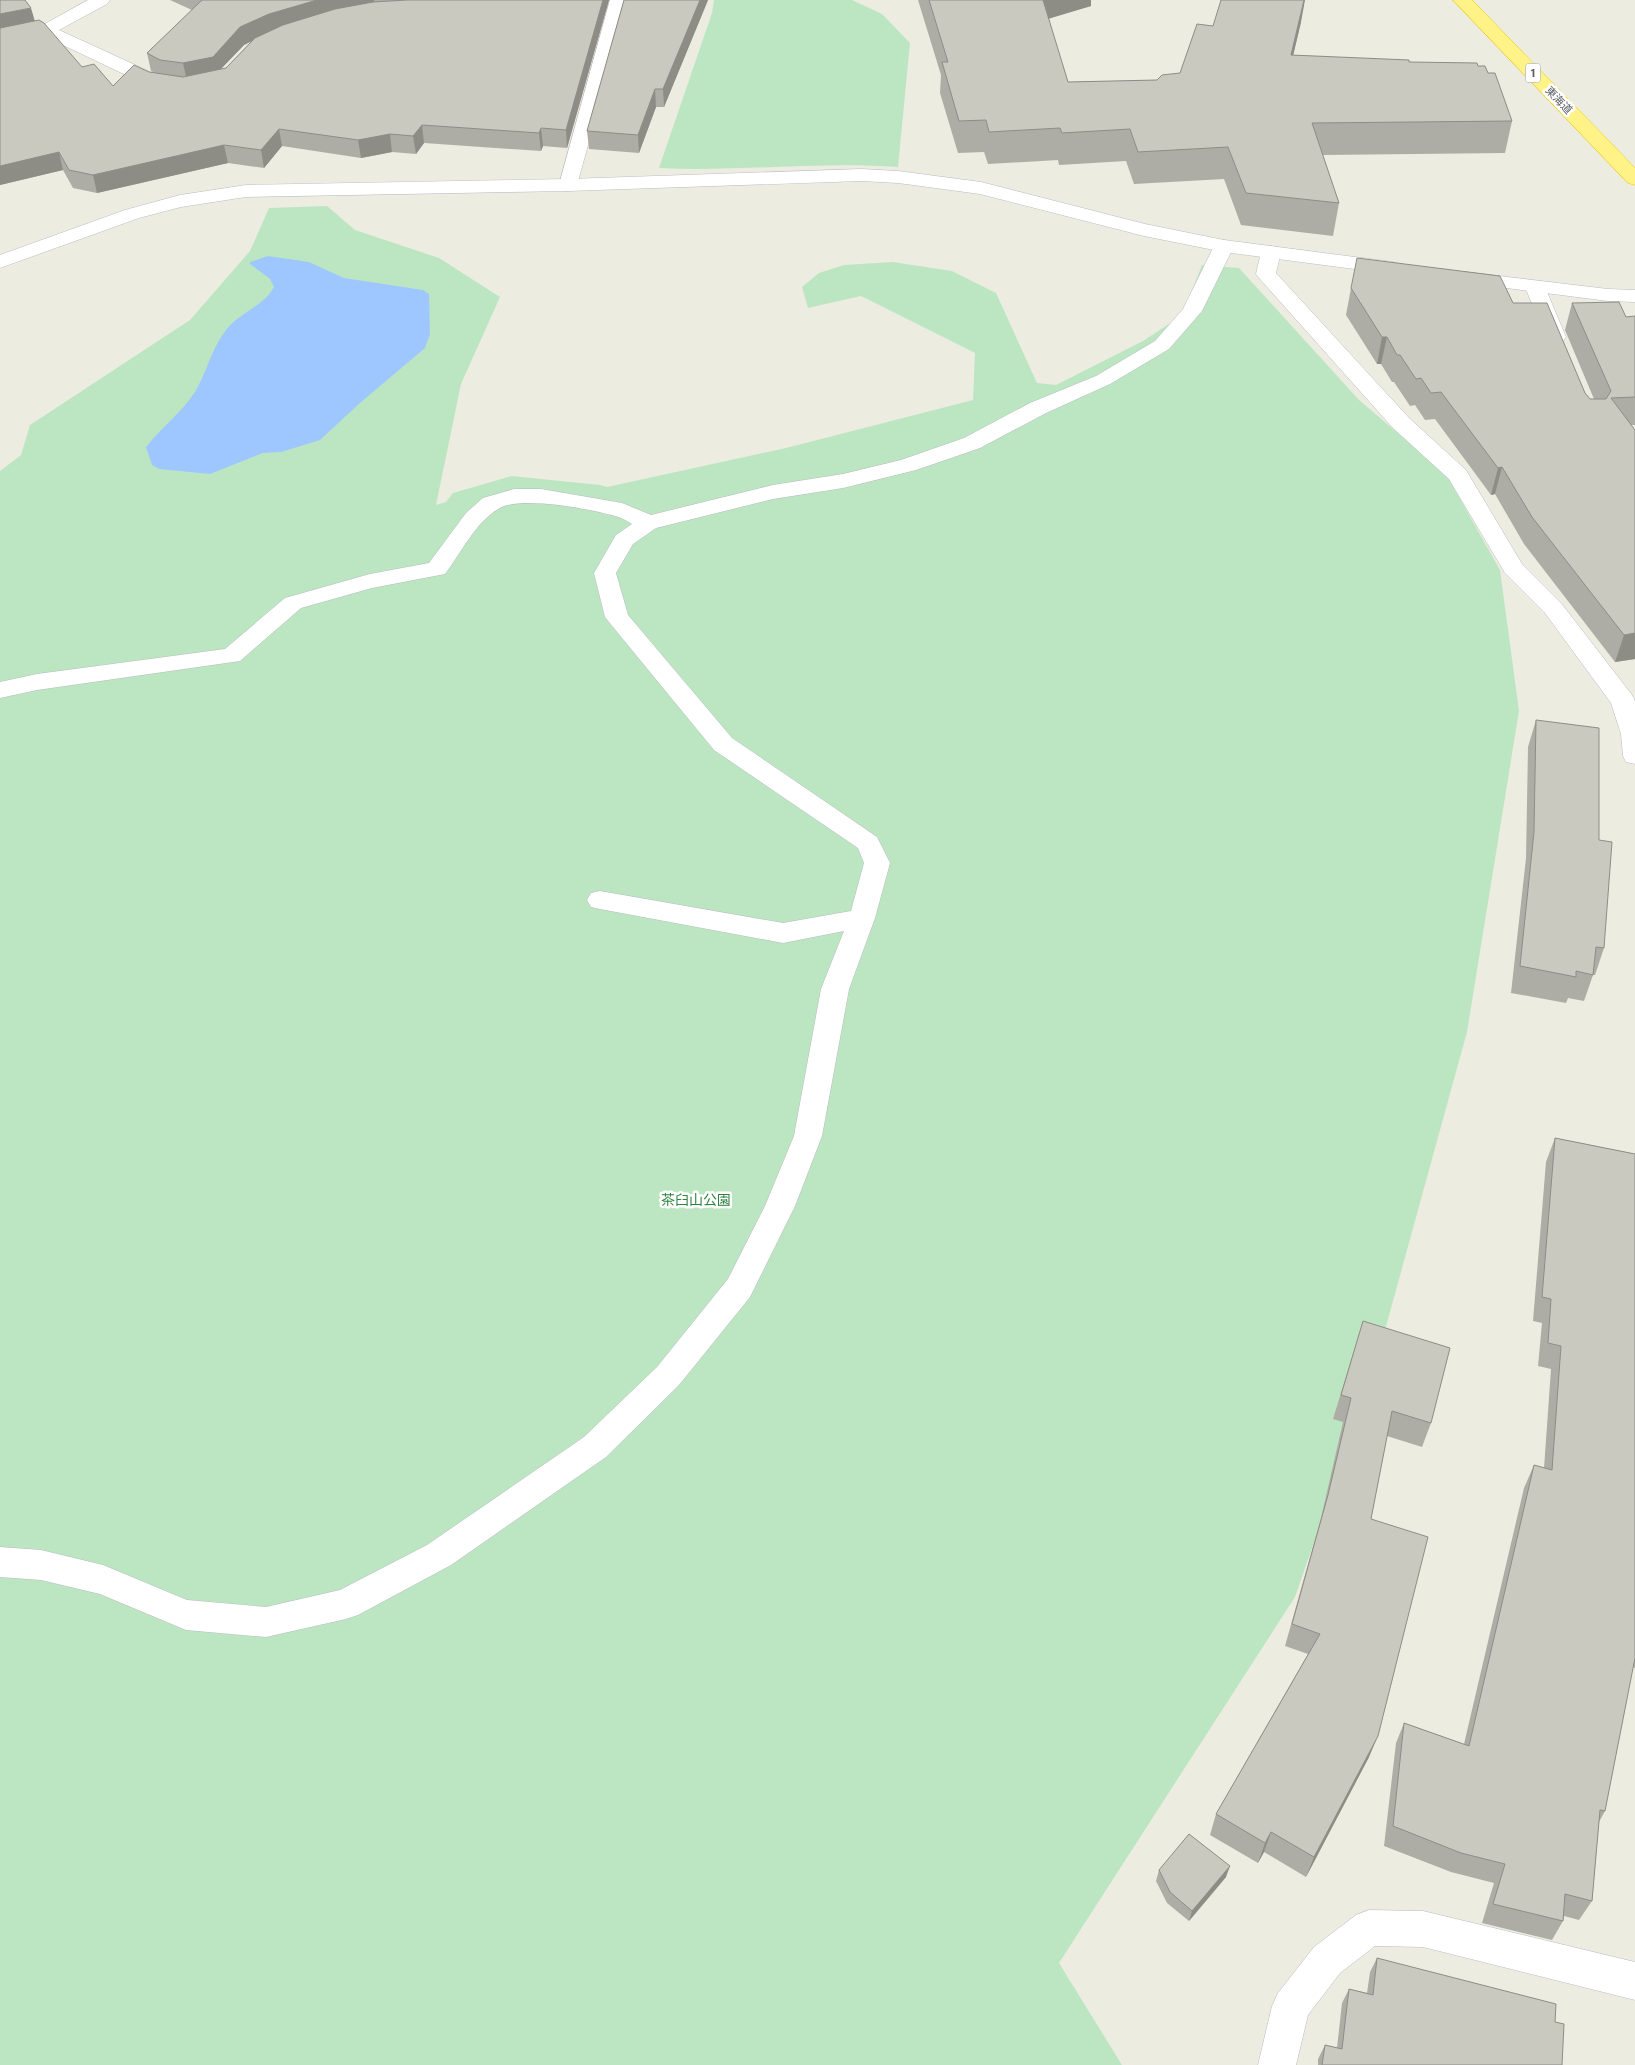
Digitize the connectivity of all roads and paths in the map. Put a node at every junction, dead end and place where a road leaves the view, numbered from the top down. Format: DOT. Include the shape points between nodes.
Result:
graph roads {
  1 [pos="102,0"];
  2 [pos="619,0"];
  3 [pos="1462,0"];
  4 [pos="46,30"];
  5 [pos="0,40"];
  6 [pos="178,87"];
  7 [pos="1635,179"];
  8 [pos="568,185"];
  9 [pos="1224,246"];
  10 [pos="1272,252"];
  11 [pos="0,262"];
  12 [pos="1408,270"];
  13 [pos="1447,275"];
  14 [pos="1535,287"];
  15 [pos="1635,296"];
  16 [pos="1564,357"];
  17 [pos="648,523"];
  18 [pos="0,690"];
  19 [pos="1635,756"];
  20 [pos="600,900"];
  21 [pos="862,918"];
  22 [pos="0,1562"];
  23 [pos="1635,1981"];
  24 [pos="1277,2065"];
  1 -- 4 [label="street"];
  2 -- 8 [label="street"];
  3 -- 7 [label="highway, 東海道 / 1"];
  4 -- 5 [label="street"];
  4 -- 6 [label="street" via="159,84"];
  8 -- 9 [label="street" via="861,175 898,177 981,188 1144,230"];
  8 -- 11 [label="street" via="246,191 180,201 132,214"];
  9 -- 10 [label="street"];
  9 -- 17 [label="street" via="1192,311 1162,345 1103,380 1038,408 972,443 908,465 852,479 773,492"];
  10 -- 12 [label="street"];
  10 -- 19 [label="street" via="1266,274 1401,423 1458,475 1513,568 1554,608 1623,701 1633,734"];
  13 -- 14 [label="street"];
  14 -- 15 [label="street"];
  14 -- 16 [label="street"];
  17 -- 18 [label="street" via="622,510 540,496 514,496 491,503 474,518 437,569 370,581 293,602 232,656 37,682"];
  17 -- 21 [label="street" via="624,540 605,573 617,617 723,744 868,843 877,863"];
  20 -- 21 [label="street" via="783,933"];
  21 -- 22 [label="street" via="834,989 808,1136 752,1264 739,1288 668,1376 595,1447 431,1560 346,1604 266,1622 186,1616 103,1580 41,1565"];
  23 -- 24 [label="street" via="1423,1929 1369,1928 1327,1960 1291,2006"];
}
